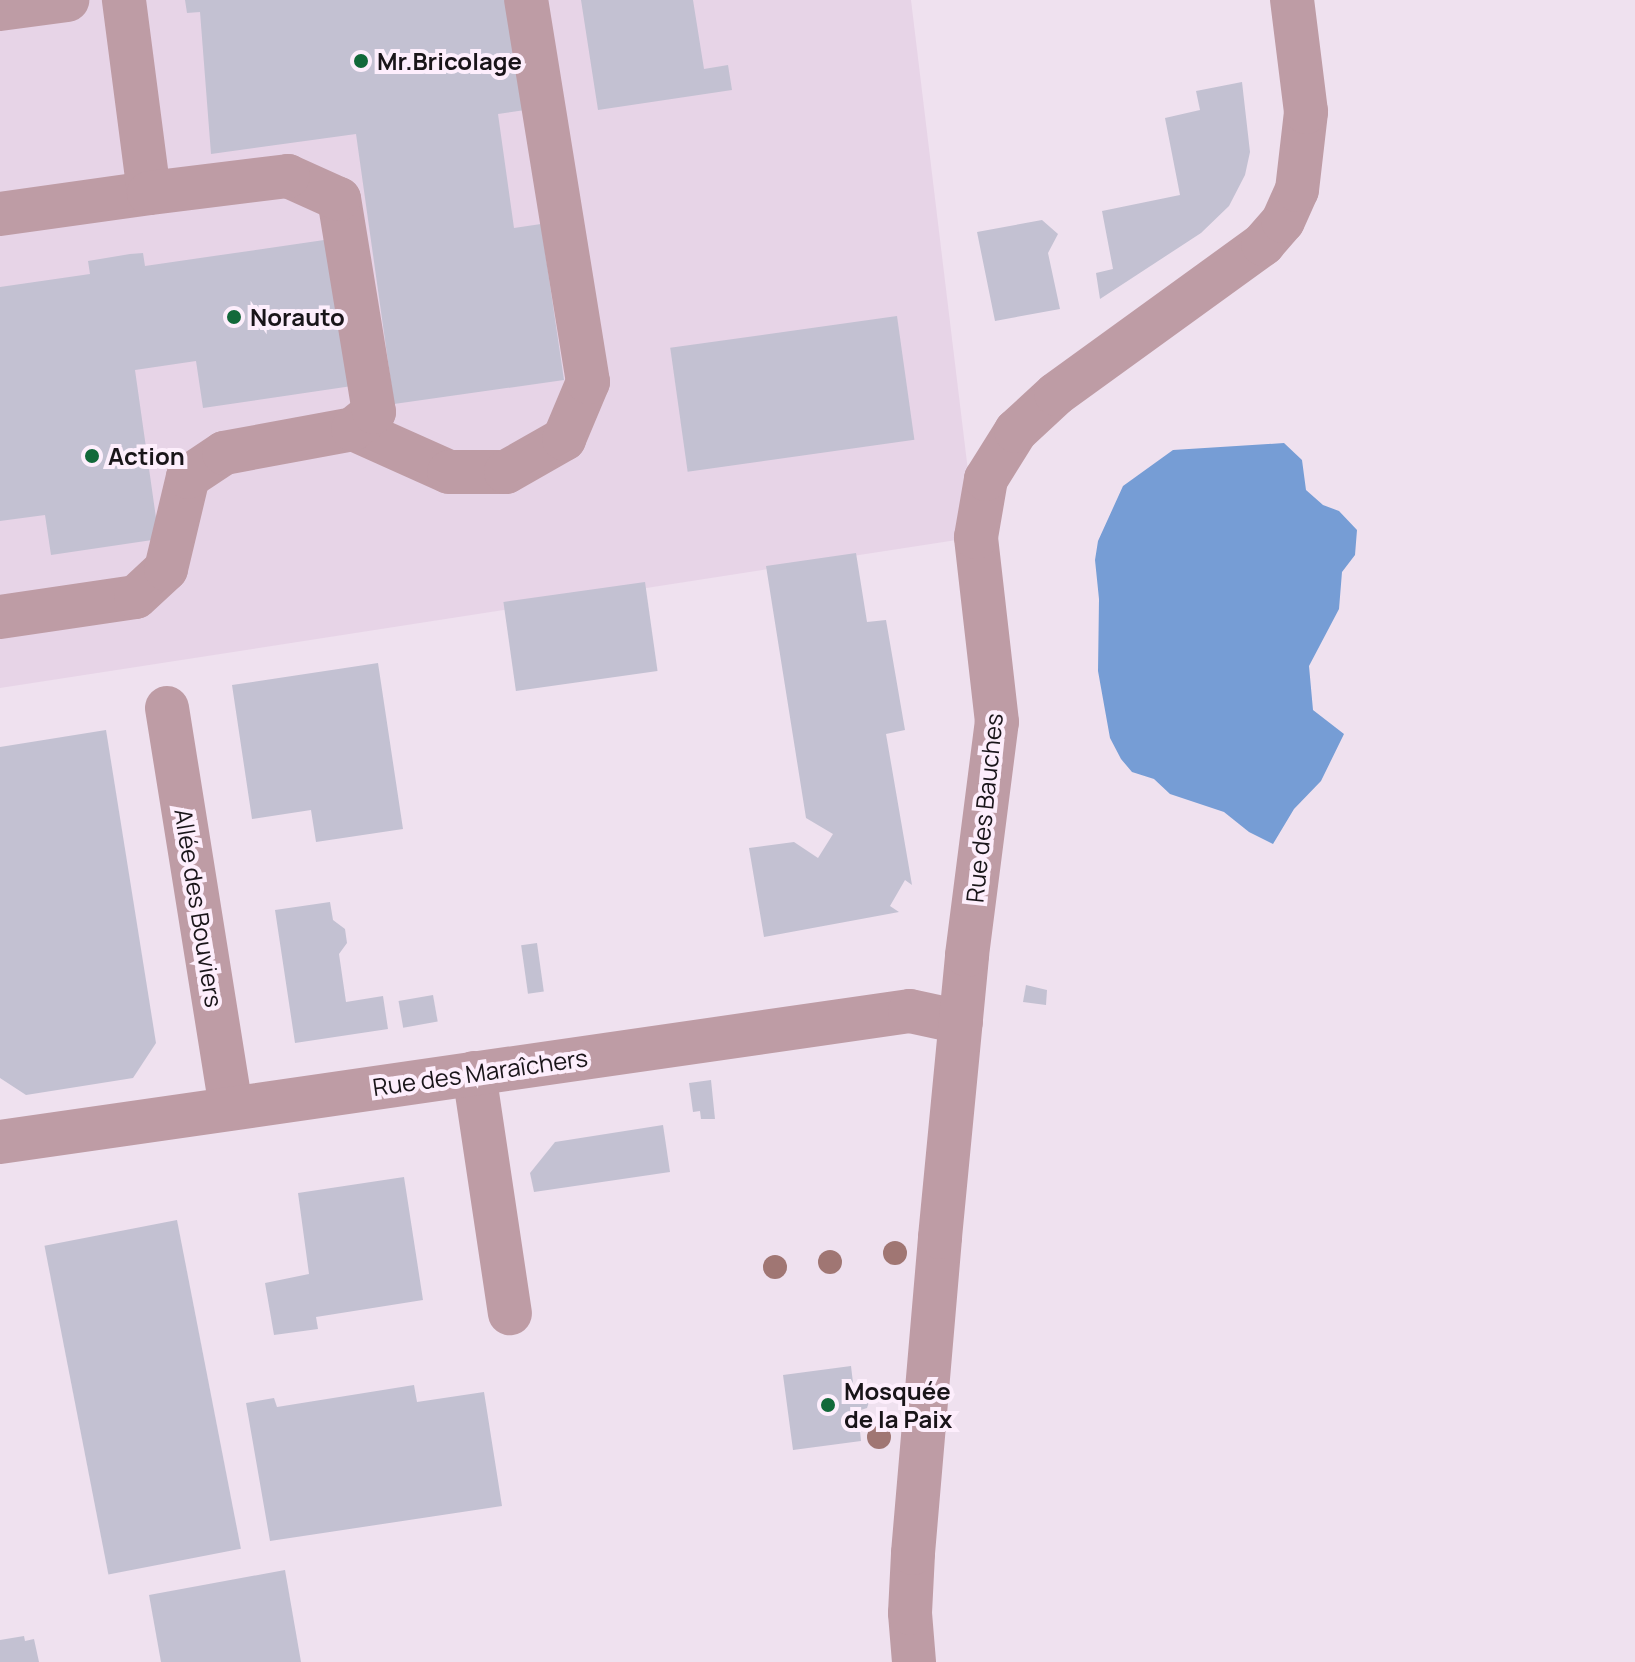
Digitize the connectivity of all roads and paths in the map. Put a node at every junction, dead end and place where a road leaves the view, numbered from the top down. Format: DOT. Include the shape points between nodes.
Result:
graph roads {
  1 [pos="67,0"];
  2 [pos="124,0"];
  3 [pos="526,0"];
  4 [pos="1292,0"];
  5 [pos="0,9"];
  6 [pos="149,193"];
  7 [pos="0,214"];
  8 [pos="353,429"];
  9 [pos="0,617"];
  10 [pos="167,708"];
  11 [pos="961,1022"];
  12 [pos="474,1073"];
  13 [pos="231,1108"];
  14 [pos="0,1142"];
  15 [pos="510,1313"];
  16 [pos="914,1662"];
  1 -- 5 [label="street"];
  2 -- 6 [label="street"];
  3 -- 8 [label="street" via="588,382 564,439 506,472 449,472"];
  4 -- 11 [label="street, Rue des Bauches" via="1306,112 1297,190 1283,221 1263,244 1056,394 1016,431 986,479 976,537 997,722"];
  6 -- 7 [label="street"];
  6 -- 8 [label="street" via="288,176 339,199 374,412"];
  8 -- 9 [label="street" via="224,453 188,477 166,569 136,597"];
  10 -- 13 [label="street, Allée des Bouviers"];
  11 -- 12 [label="street, Rue des Maraîchers" via="910,1011"];
  11 -- 16 [label="street, Rue des Bauches" via="913,1553"];
  12 -- 13 [label="street, Rue des Maraîchers"];
  12 -- 15 [label="street"];
  13 -- 14 [label="street, Rue des Maraîchers"];
}
